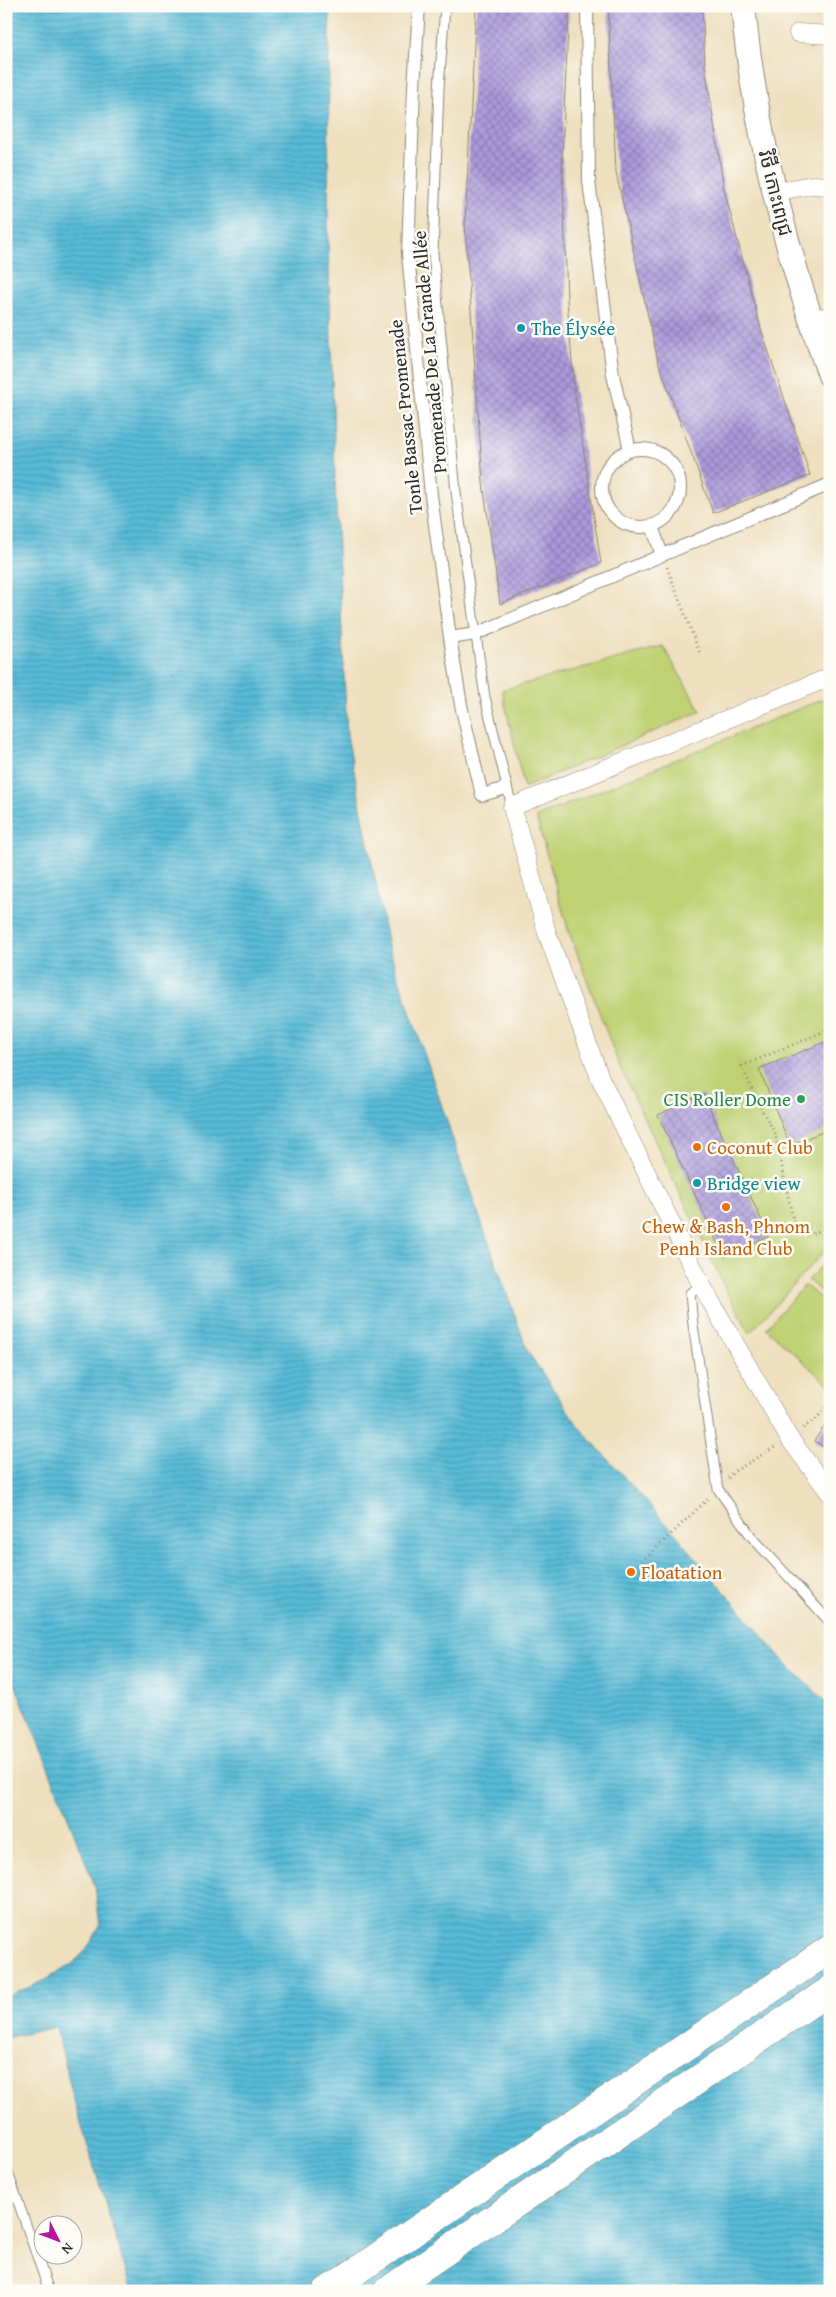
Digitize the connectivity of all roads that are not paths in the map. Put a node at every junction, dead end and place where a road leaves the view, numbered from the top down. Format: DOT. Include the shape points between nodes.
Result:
graph roads {
  1 [pos="419,6"];
  2 [pos="445,6"];
  3 [pos="587,6"];
  4 [pos="743,6"];
  5 [pos="798,33"];
  6 [pos="830,35"];
  7 [pos="830,186"];
  8 [pos="774,192"];
  9 [pos="822,328"];
  10 [pos="830,376"];
  11 [pos="630,450"];
  12 [pos="830,484"];
  13 [pos="652,526"];
  14 [pos="662,555"];
  15 [pos="476,634"];
  16 [pos="450,638"];
  17 [pos="830,677"];
  18 [pos="506,788"];
  19 [pos="512,807"];
  20 [pos="702,1286"];
  21 [pos="830,1493"];
  22 [pos="830,1622"];
  23 [pos="830,1949"];
  24 [pos="830,1990"];
  25 [pos="6,2167"];
  26 [pos="49,2291"];
  27 [pos="327,2291"];
  28 [pos="387,2291"];
  1 -- 16 [label="street, Tonle Bassac Promenade" via="408,254 431,495"];
  2 -- 15 [label="lane, Promenade De La Grande Allée" via="433,254 456,492"];
  3 -- 11 [label="street" via="589,181 613,375"];
  4 -- 8 [label="main road, វិថី កោះពេជ្រ" via="757,112"];
  5 -- 6 [label="street"];
  7 -- 8 [label="street" via="812,185"];
  8 -- 9 [label="main road, វិថី កោះពេជ្រ"];
  9 -- 10 [label="main road, វិថី កោះពេជ្រ"];
  11 -- 13 [label="street" via="658,453 678,476 679,498 674,508"];
  11 -- 13 [label="street" via="618,457 604,474 603,497 607,508 624,523"];
  12 -- 14 [label="street"];
  13 -- 14 [label="street"];
  14 -- 15 [label="street"];
  15 -- 16 [label="street"];
  15 -- 18 [label="lane, Promenade De La Grande Allée" via="485,697"];
  16 -- 18 [label="street, Tonle Bassac Promenade" via="461,705 482,796"];
  17 -- 19 [label="street"];
  18 -- 19 [label="lane, Promenade De La Grande Allée"];
  19 -- 20 [label="street" via="547,933 600,1078"];
  20 -- 21 [label="street" via="789,1438"];
  20 -- 22 [label="lane" via="690,1293 718,1489 751,1536"];
  23 -- 27 [label="main road"];
  24 -- 28 [label="main road"];
  25 -- 26 [label="lane"];
}
